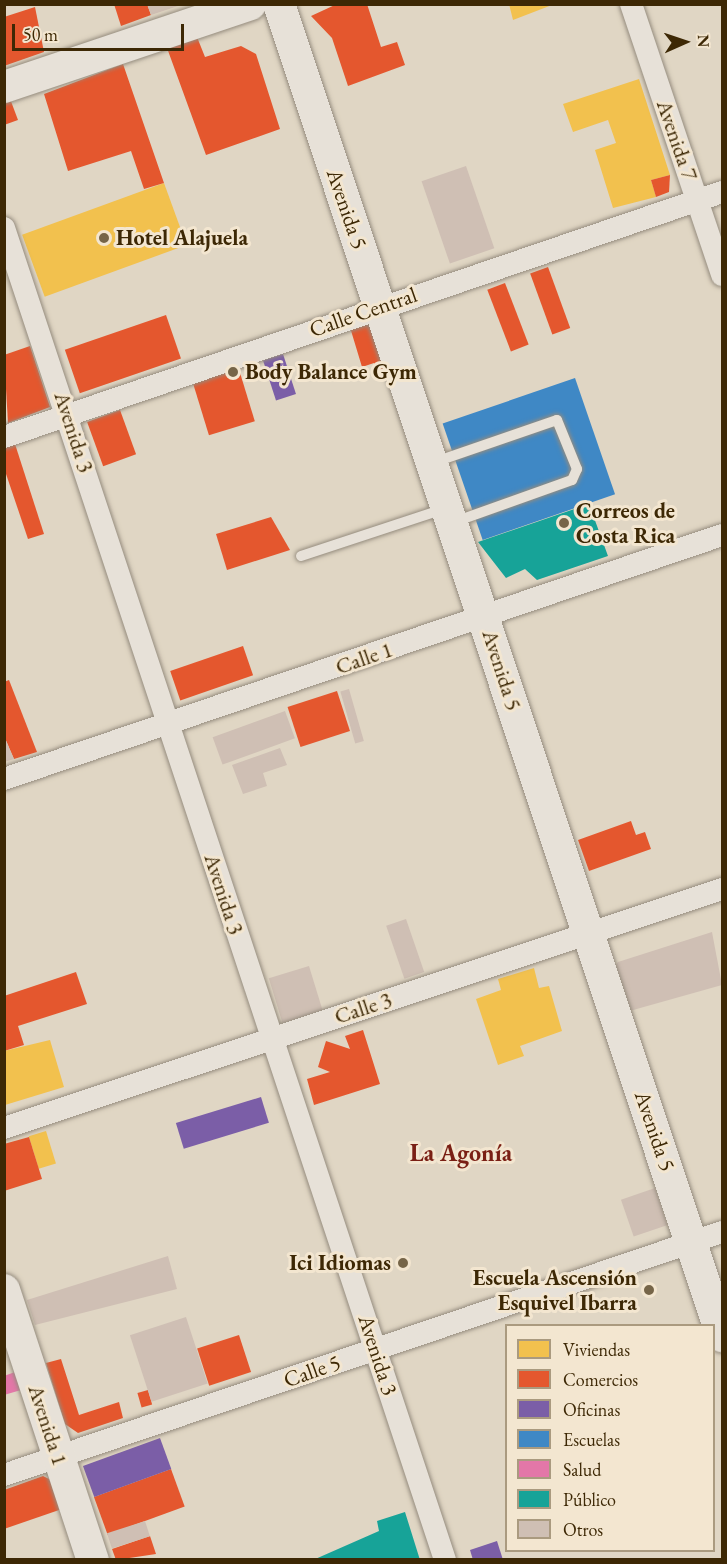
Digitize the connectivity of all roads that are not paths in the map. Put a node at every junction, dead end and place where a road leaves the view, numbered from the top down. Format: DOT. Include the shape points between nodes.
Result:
graph roads {
  1 [pos="250,4"];
  2 [pos="279,4"];
  3 [pos="631,4"];
  4 [pos="4,87"];
  5 [pos="723,192"];
  6 [pos="697,200"];
  7 [pos="7,242"];
  8 [pos="723,275"];
  9 [pos="380,305"];
  10 [pos="68,415"];
  11 [pos="4,436"];
  12 [pos="444,459"];
  13 [pos="457,515"];
  14 [pos="723,536"];
  15 [pos="301,556"];
  16 [pos="484,616"];
  17 [pos="169,725"];
  18 [pos="4,779"];
  19 [pos="723,889"];
  20 [pos="588,933"];
  21 [pos="271,1038"];
  22 [pos="4,1128"];
  23 [pos="723,1232"];
  24 [pos="692,1244"];
  25 [pos="4,1290"];
  26 [pos="723,1336"];
  27 [pos="376,1350"];
  28 [pos="58,1457"];
  29 [pos="4,1475"];
  30 [pos="93,1560"];
  31 [pos="445,1560"];
  1 -- 4 [label="street"];
  2 -- 9 [label="street, Avenida 5"];
  3 -- 6 [label="street, Avenida 7"];
  5 -- 6 [label="street, Calle Central"];
  6 -- 8 [label="street, Avenida 7"];
  6 -- 9 [label="street, Calle Central"];
  7 -- 10 [label="street, Avenida 3"];
  9 -- 10 [label="street, Calle Central"];
  9 -- 12 [label="street, Avenida 5"];
  10 -- 11 [label="street, Calle Central"];
  10 -- 17 [label="street, Avenida 3"];
  12 -- 13 [label="street, Avenida 5"];
  12 -- 13 [label="lane" via="557,420 577,469 572,480"];
  13 -- 15 [label="lane"];
  13 -- 16 [label="street, Avenida 5"];
  14 -- 16 [label="street, Calle 1"];
  16 -- 17 [label="street, Calle 1"];
  16 -- 20 [label="street, Avenida 5"];
  17 -- 18 [label="street, Calle 1"];
  17 -- 21 [label="street, Avenida 3"];
  19 -- 20 [label="street, Calle 3"];
  20 -- 21 [label="street, Calle 3"];
  20 -- 24 [label="street, Avenida 5"];
  21 -- 22 [label="street, Calle 3"];
  21 -- 27 [label="street, Avenida 3"];
  23 -- 24 [label="street, Calle 5"];
  24 -- 26 [label="street, Avenida 5"];
  24 -- 27 [label="street, Calle 5"];
  25 -- 28 [label="street, Avenida 1"];
  27 -- 28 [label="street, Calle 5"];
  27 -- 31 [label="street, Avenida 3"];
  28 -- 29 [label="street, Calle 5"];
  28 -- 30 [label="street, Avenida 1"];
}
